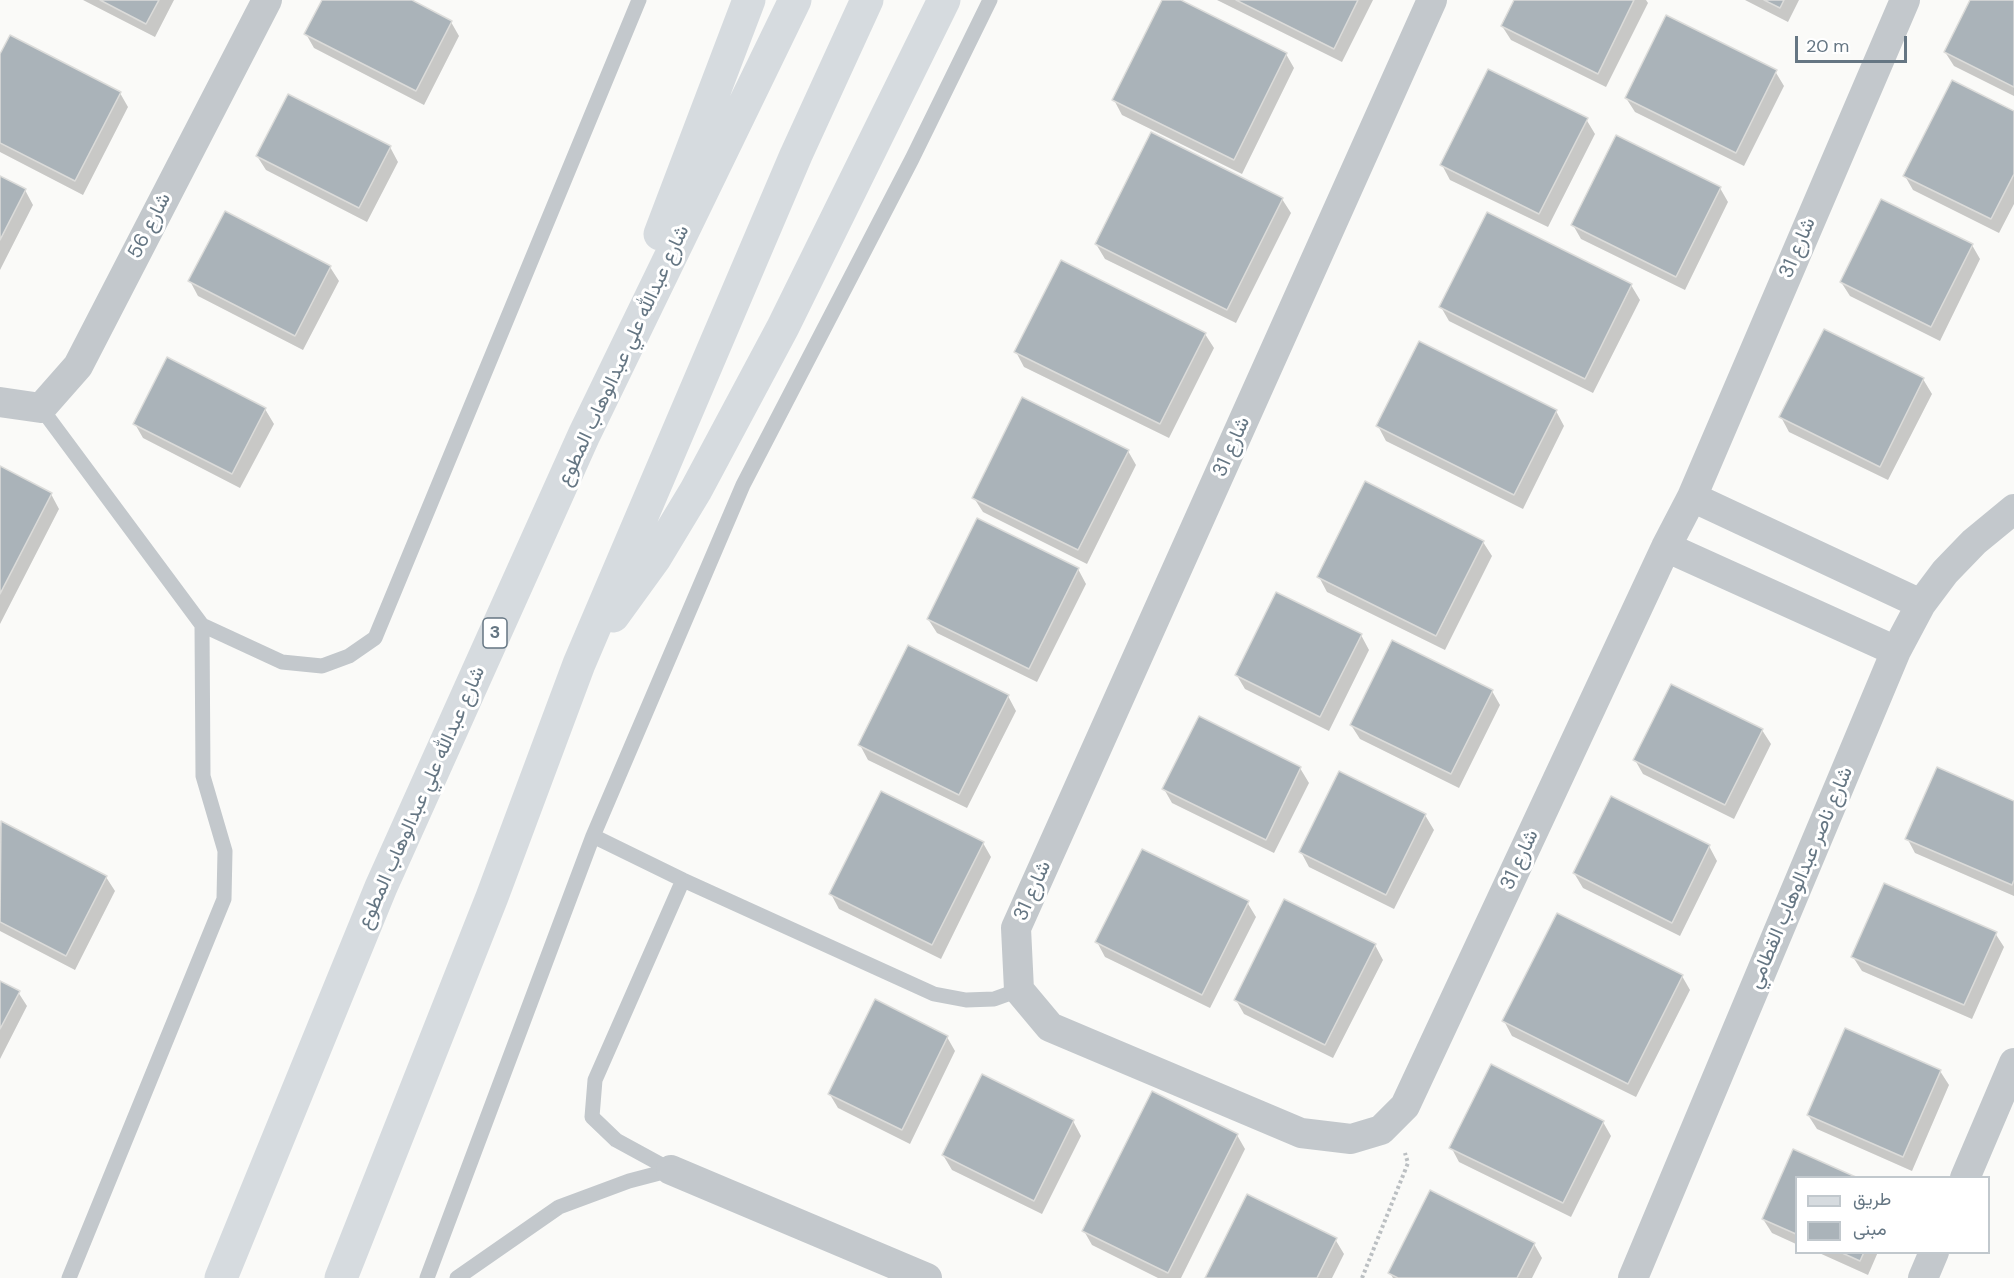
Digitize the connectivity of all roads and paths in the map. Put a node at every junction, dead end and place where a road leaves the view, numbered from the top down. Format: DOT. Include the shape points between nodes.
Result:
graph roads {
  1 [pos="267,0"];
  2 [pos="639,0"];
  3 [pos="749,0"];
  4 [pos="795,0"];
  5 [pos="867,0"];
  6 [pos="944,0"];
  7 [pos="990,0"];
  8 [pos="1432,0"];
  9 [pos="1905,0"];
  10 [pos="0,402"];
  11 [pos="41,408"];
  12 [pos="584,435"];
  13 [pos="1692,497"];
  14 [pos="2014,509"];
  15 [pos="1666,547"];
  16 [pos="1921,604"];
  17 [pos="202,625"];
  18 [pos="1896,651"];
  19 [pos="579,664"];
  20 [pos="593,836"];
  21 [pos="683,880"];
  22 [pos="1019,990"];
  23 [pos="2014,1063"];
  24 [pos="1394,1117"];
  25 [pos="671,1170"];
  26 [pos="1966,1176"];
  27 [pos="1933,1254"];
  28 [pos="69,1278"];
  29 [pos="221,1278"];
  30 [pos="341,1278"];
  31 [pos="427,1278"];
  32 [pos="457,1278"];
  33 [pos="927,1278"];
  34 [pos="1362,1278"];
  35 [pos="1633,1278"];
  36 [pos="1923,1278"];
  1 -- 11 [label="street, شارع 56" via="78,366"];
  2 -- 17 [label="lane" via="375,638 349,656 322,666 282,662"];
  3 -- 12 [label="main road"];
  4 -- 12 [label="main road, شارع عبدالله علي عبدالوهاب المطوع / 3"];
  5 -- 19 [label="main road" via="796,155"];
  6 -- 19 [label="main road" via="783,327 696,489 655,558"];
  7 -- 20 [label="lane" via="743,485"];
  8 -- 22 [label="street, شارع 31" via="1016,928"];
  9 -- 13 [label="street, شارع 31"];
  10 -- 11 [label="street"];
  11 -- 17 [label="lane"];
  12 -- 29 [label="main road, شارع عبدالله علي عبدالوهاب المطوع / 3" via="381,887"];
  13 -- 15 [label="street, شارع 31"];
  13 -- 16 [label="street"];
  14 -- 16 [label="street, شارع ناصر عبدالوهاب القطامي" via="1974,542"];
  15 -- 18 [label="street"];
  15 -- 24 [label="street, شارع 31" via="1405,1106"];
  16 -- 18 [label="street, شارع ناصر عبدالوهاب القطامي"];
  17 -- 28 [label="lane" via="203,776 225,850 225,899"];
  18 -- 35 [label="street, شارع ناصر عبدالوهاب القطامي"];
  19 -- 30 [label="main road" via="492,897"];
  20 -- 21 [label="lane"];
  20 -- 31 [label="lane"];
  21 -- 22 [label="lane" via="934,994 966,1000 994,999"];
  21 -- 25 [label="lane" via="595,1080 591,1117 616,1140"];
  22 -- 24 [label="street, شارع 31" via="1050,1027 1301,1134 1351,1139 1381,1130"];
  23 -- 26 [label="street"];
  24 -- 34 [label="path" via="1408,1163"];
  25 -- 32 [label="lane" via="559,1207"];
  25 -- 33 [label="street"];
  27 -- 36 [label="street"];
}
